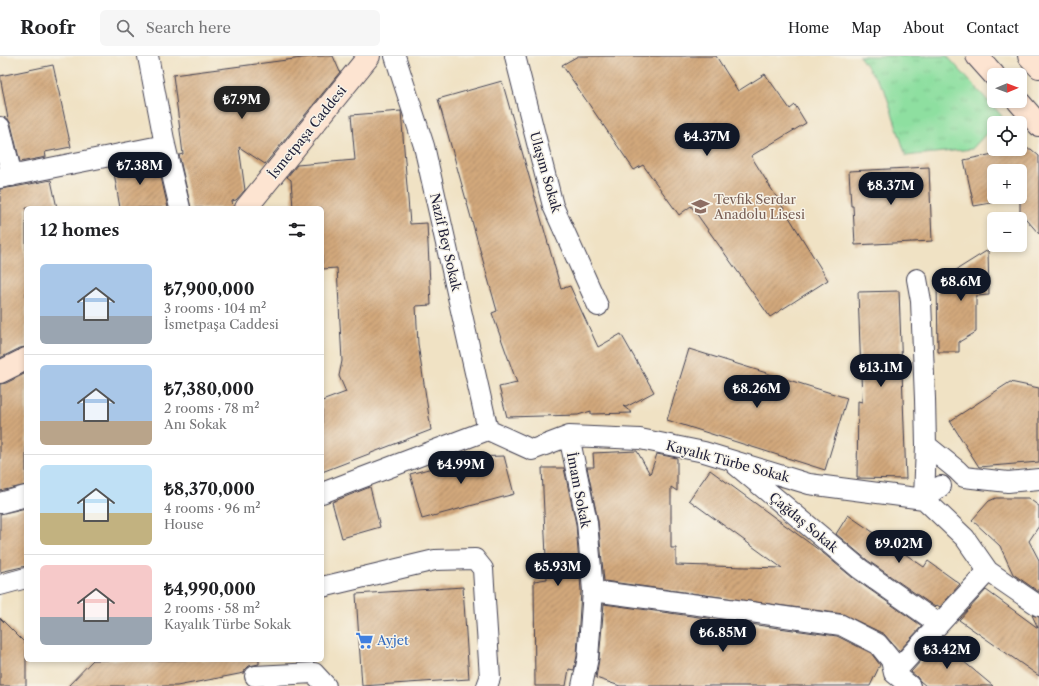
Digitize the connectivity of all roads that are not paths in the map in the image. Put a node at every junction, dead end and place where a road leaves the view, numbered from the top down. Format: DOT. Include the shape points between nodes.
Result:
graph roads {
  1 [pos="148,56"];
  2 [pos="368,56"];
  3 [pos="395,56"];
  4 [pos="515,56"];
  5 [pos="977,56"];
  6 [pos="1029,56"];
  7 [pos="1039,67"];
  8 [pos="988,68"];
  9 [pos="1024,108"];
  10 [pos="1039,125"];
  11 [pos="0,127"];
  12 [pos="165,145"];
  13 [pos="6,177"];
  14 [pos="180,206"];
  15 [pos="248,206"];
  16 [pos="917,279"];
  17 [pos="598,306"];
  18 [pos="24,360"];
  19 [pos="0,372"];
  20 [pos="488,430"];
  21 [pos="569,436"];
  22 [pos="926,445"];
  23 [pos="730,460"];
  24 [pos="1039,479"];
  25 [pos="947,480"];
  26 [pos="324,492"];
  27 [pos="24,497"];
  28 [pos="924,499"];
  29 [pos="0,503"];
  30 [pos="988,571"];
  31 [pos="24,579"];
  32 [pos="0,585"];
  33 [pos="324,586"];
  34 [pos="594,591"];
  35 [pos="1039,606"];
  36 [pos="939,624"];
  37 [pos="894,673"];
  38 [pos="254,679"];
  39 [pos="326,686"];
  40 [pos="487,686"];
  41 [pos="582,686"];
  42 [pos="910,686"];
  1 -- 12 [label="street"];
  2 -- 15 [label="street, İsmetpaşa Caddesi"];
  3 -- 20 [label="street, Nazif Bey Sokak" via="424,146"];
  4 -- 17 [label="street, Ulaşım Sokak" via="553,206"];
  5 -- 8 [label="street"];
  6 -- 7 [label="street"];
  9 -- 10 [label="street"];
  11 -- 13 [label="street"];
  12 -- 13 [label="street"];
  12 -- 14 [label="street"];
  16 -- 22 [label="street" via="921,301"];
  18 -- 19 [label="street"];
  20 -- 21 [label="street, Kayalık Türbe Sokak" via="532,450"];
  20 -- 26 [label="street"];
  21 -- 23 [label="street, Kayalık Türbe Sokak" via="640,439"];
  21 -- 34 [label="street, İmam Sokak" via="587,522"];
  22 -- 25 [label="street"];
  22 -- 28 [label="street"];
  23 -- 28 [label="street, Kayalık Türbe Sokak" via="809,484"];
  23 -- 36 [label="street, Çağdaş Sokak" via="860,569"];
  24 -- 25 [label="street" via="1008,482 964,477"];
  25 -- 28 [label="street"];
  27 -- 29 [label="street"];
  28 -- 30 [label="street" via="965,538"];
  30 -- 35 [label="street"];
  30 -- 36 [label="street"];
  31 -- 32 [label="street"];
  33 -- 40 [label="street" via="435,560 475,559 483,568 490,678"];
  34 -- 37 [label="street" via="841,625 878,644 890,660"];
  34 -- 41 [label="street, İmam Sokak" via="588,658"];
  36 -- 37 [label="street"];
  37 -- 42 [label="street"];
  38 -- 39 [label="street" via="314,673"];
}
